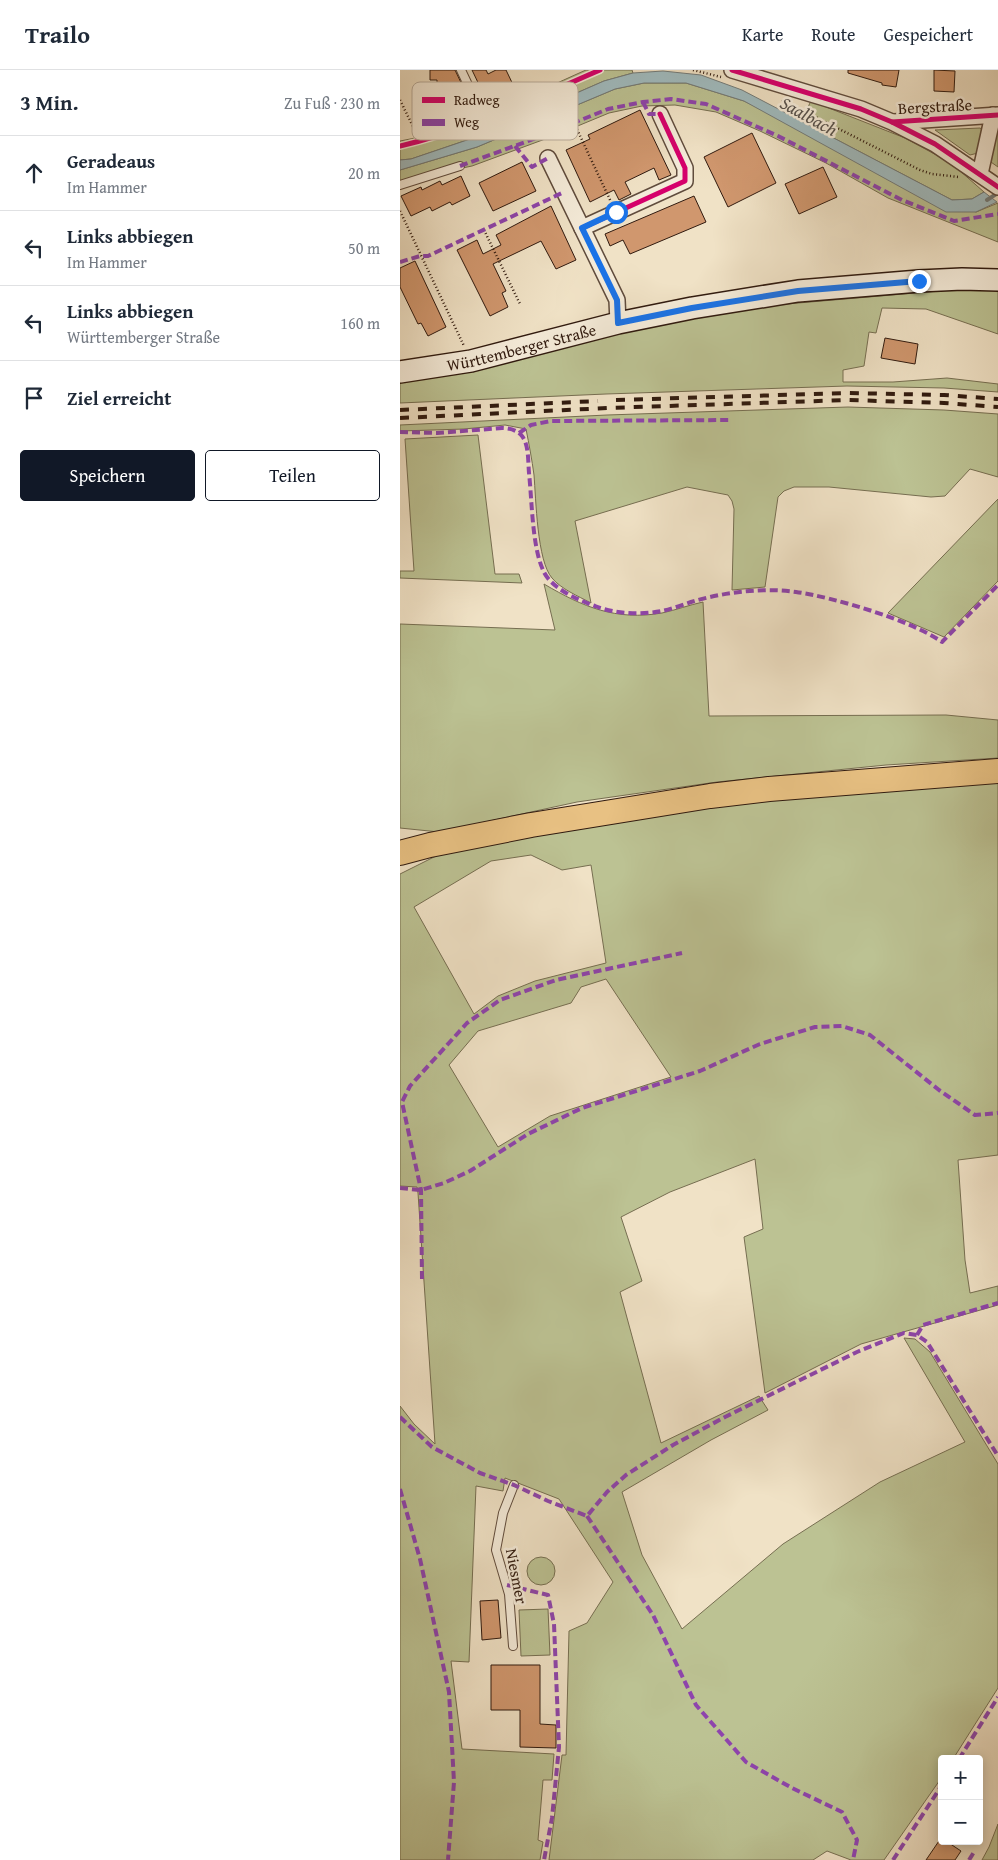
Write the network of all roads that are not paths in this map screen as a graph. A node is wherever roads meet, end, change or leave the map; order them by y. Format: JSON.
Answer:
{"nodes":[{"id":1,"x":461,"y":70,"type":"edge"},
{"id":2,"x":729,"y":74,"type":"edge"},
{"id":3,"x":467,"y":82,"type":"edge"},
{"id":4,"x":660,"y":114,"type":"dead end"},
{"id":5,"x":996,"y":115,"type":"edge"},
{"id":6,"x":892,"y":122,"type":"junction"},
{"id":7,"x":548,"y":158,"type":"dead end"},
{"id":8,"x":460,"y":166,"type":"dead end"},
{"id":9,"x":990,"y":181,"type":"edge"},
{"id":10,"x":400,"y":185,"type":"edge"},
{"id":11,"x":582,"y":228,"type":"junction"},
{"id":12,"x":998,"y":280,"type":"edge"},
{"id":13,"x":618,"y":323,"type":"junction"},
{"id":14,"x":400,"y":372,"type":"edge"},
{"id":15,"x":998,"y":771,"type":"edge"},
{"id":16,"x":400,"y":853,"type":"edge"},
{"id":17,"x":514,"y":1485,"type":"dead end"},
{"id":18,"x":513,"y":1646,"type":"dead end"}],
"edges":[{"from":1,"to":3,"type":"lane"},
{"from":2,"to":6,"type":"street","name":"Bergstraße"},
{"from":4,"to":11,"type":"street"},
{"from":5,"to":6,"type":"street","name":"Bergstraße"},
{"from":5,"to":9,"type":"street"},
{"from":6,"to":9,"type":"street"},
{"from":7,"to":11,"type":"street"},
{"from":8,"to":10,"type":"lane"},
{"from":11,"to":13,"type":"street"},
{"from":12,"to":13,"type":"main road","name":"Württemberger Straße"},
{"from":13,"to":14,"type":"main road","name":"Württemberger Straße"},
{"from":15,"to":16,"type":"main road"},
{"from":17,"to":18,"type":"lane","name":"Niesmer"}]}
